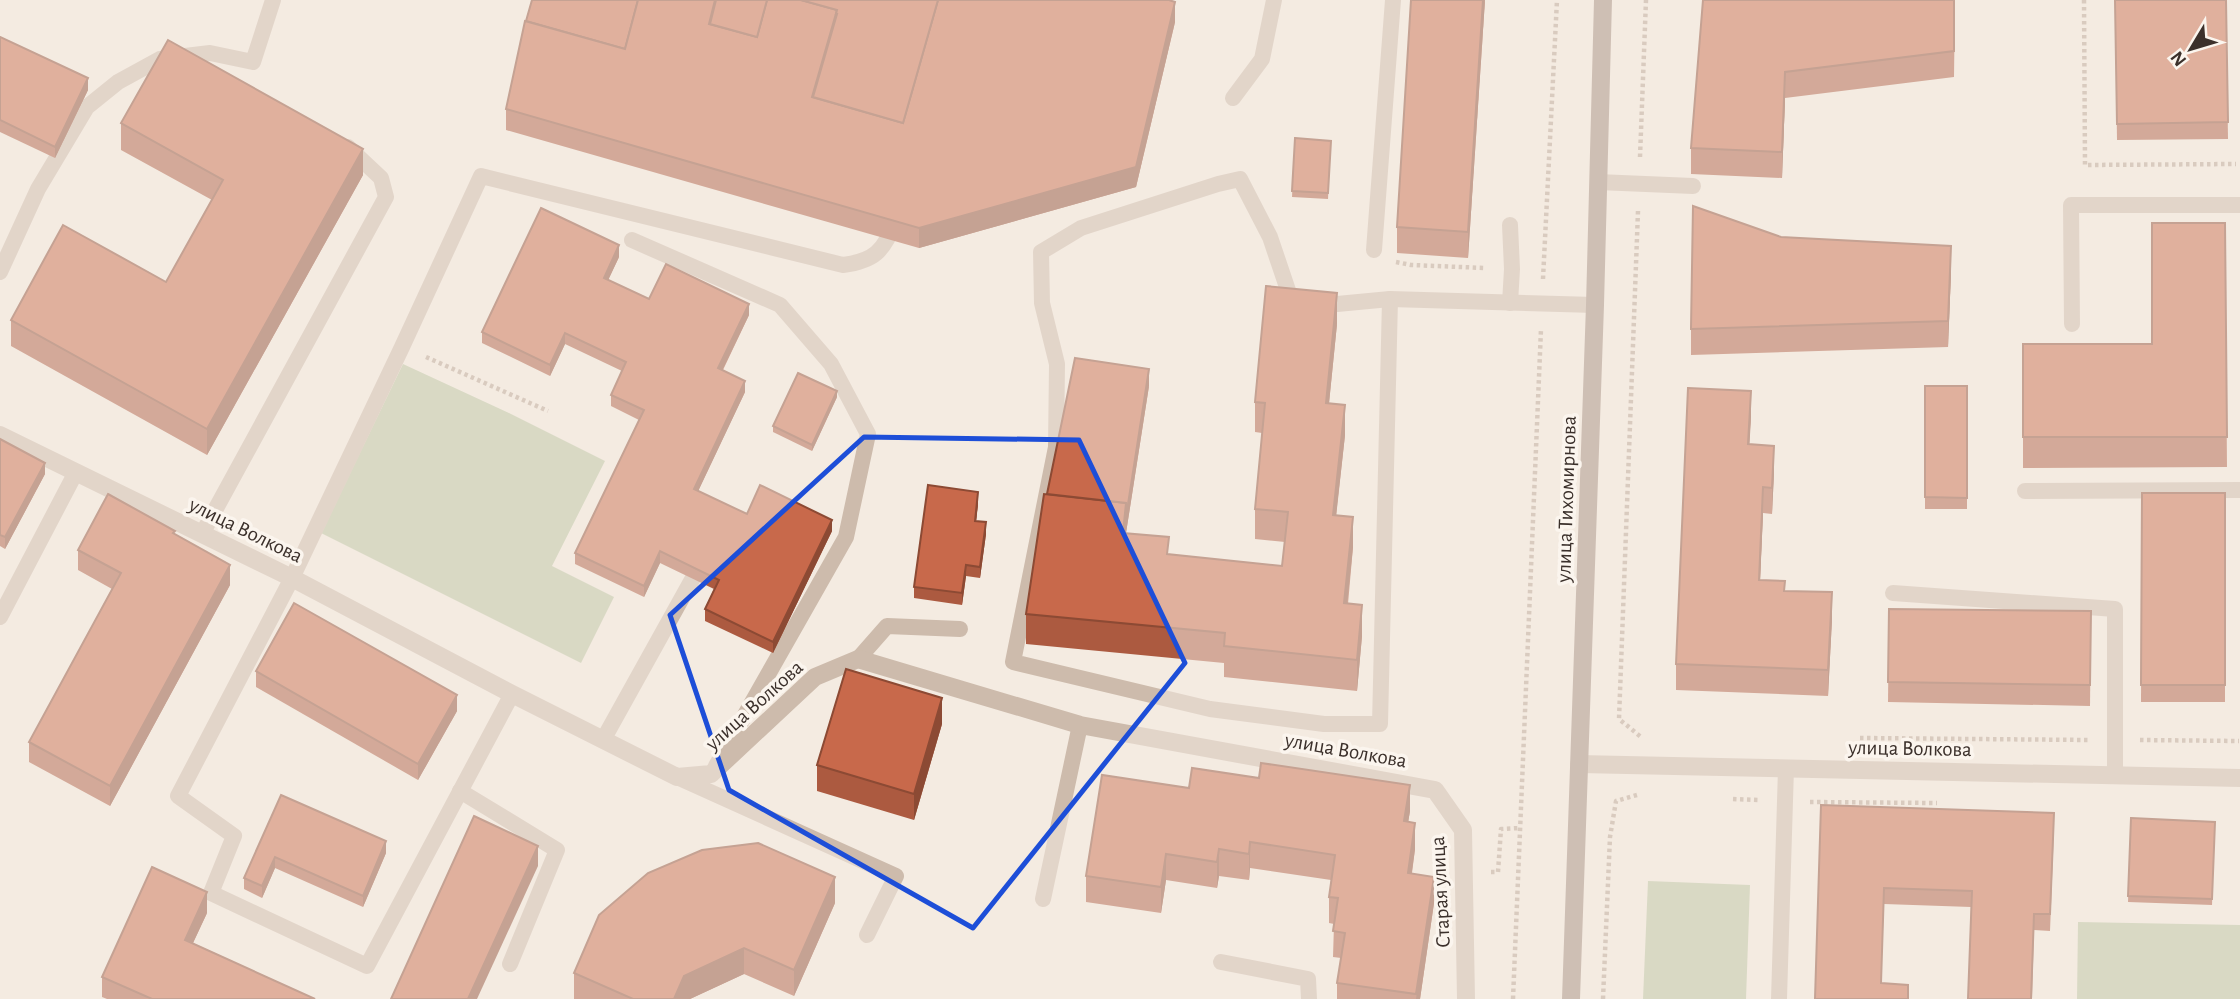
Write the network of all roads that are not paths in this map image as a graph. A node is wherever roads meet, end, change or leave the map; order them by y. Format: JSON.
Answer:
{"nodes":[{"id":1,"x":272,"y":0,"type":"edge"},
{"id":2,"x":1274,"y":0,"type":"edge"},
{"id":3,"x":1393,"y":0,"type":"edge"},
{"id":4,"x":1603,"y":0,"type":"edge"},
{"id":5,"x":1233,"y":98,"type":"dead end"},
{"id":6,"x":348,"y":147,"type":"edge"},
{"id":7,"x":1598,"y":182,"type":"junction"},
{"id":8,"x":1693,"y":187,"type":"edge"},
{"id":9,"x":903,"y":202,"type":"edge"},
{"id":10,"x":2240,"y":205,"type":"edge"},
{"id":11,"x":1510,"y":225,"type":"dead end"},
{"id":12,"x":632,"y":240,"type":"dead end"},
{"id":13,"x":1374,"y":250,"type":"road end"},
{"id":14,"x":0,"y":272,"type":"edge"},
{"id":15,"x":1390,"y":299,"type":"junction"},
{"id":16,"x":1510,"y":303,"type":"junction"},
{"id":17,"x":1595,"y":306,"type":"junction"},
{"id":18,"x":1294,"y":307,"type":"junction"},
{"id":19,"x":1272,"y":310,"type":"edge"},
{"id":20,"x":2072,"y":324,"type":"dead end"},
{"id":21,"x":0,"y":435,"type":"edge"},
{"id":22,"x":76,"y":472,"type":"junction"},
{"id":23,"x":2025,"y":491,"type":"dead end"},
{"id":24,"x":2240,"y":491,"type":"edge"},
{"id":25,"x":202,"y":534,"type":"junction"},
{"id":26,"x":292,"y":578,"type":"junction"},
{"id":27,"x":693,"y":578,"type":"edge"},
{"id":28,"x":1893,"y":593,"type":"dead end"},
{"id":29,"x":0,"y":617,"type":"edge"},
{"id":30,"x":960,"y":629,"type":"dead end"},
{"id":31,"x":858,"y":659,"type":"junction"},
{"id":32,"x":512,"y":694,"type":"junction"},
{"id":33,"x":1080,"y":725,"type":"junction"},
{"id":34,"x":603,"y":740,"type":"junction"},
{"id":35,"x":1579,"y":764,"type":"junction"},
{"id":36,"x":1786,"y":768,"type":"junction"},
{"id":37,"x":711,"y":774,"type":"junction"},
{"id":38,"x":2115,"y":776,"type":"junction"},
{"id":39,"x":677,"y":777,"type":"junction"},
{"id":40,"x":2240,"y":778,"type":"edge"},
{"id":41,"x":1435,"y":790,"type":"joint"},
{"id":42,"x":460,"y":791,"type":"junction"},
{"id":43,"x":1043,"y":899,"type":"dead end"},
{"id":44,"x":867,"y":935,"type":"dead end"},
{"id":45,"x":1222,"y":961,"type":"dead end"},
{"id":46,"x":510,"y":964,"type":"dead end"},
{"id":47,"x":1309,"y":999,"type":"edge"},
{"id":48,"x":1466,"y":999,"type":"edge"},
{"id":49,"x":1571,"y":999,"type":"edge"},
{"id":50,"x":1779,"y":999,"type":"edge"}],
"edges":[{"from":1,"to":14,"type":"lane"},
{"from":2,"to":5,"type":"lane"},
{"from":3,"to":13,"type":"lane"},
{"from":4,"to":7,"type":"main road","name":"улица Тихомирнова"},
{"from":6,"to":25,"type":"lane"},
{"from":7,"to":8,"type":"lane"},
{"from":7,"to":17,"type":"main road","name":"улица Тихомирнова"},
{"from":9,"to":26,"type":"lane"},
{"from":10,"to":20,"type":"lane"},
{"from":11,"to":16,"type":"lane"},
{"from":12,"to":37,"type":"lane"},
{"from":15,"to":16,"type":"lane"},
{"from":15,"to":18,"type":"lane"},
{"from":15,"to":18,"type":"lane"},
{"from":16,"to":17,"type":"lane"},
{"from":17,"to":35,"type":"main road","name":"улица Тихомирнова"},
{"from":18,"to":19,"type":"lane"},
{"from":21,"to":22,"type":"street","name":"улица Волкова"},
{"from":22,"to":25,"type":"street","name":"улица Волкова"},
{"from":22,"to":29,"type":"lane"},
{"from":23,"to":24,"type":"lane"},
{"from":25,"to":26,"type":"street","name":"улица Волкова"},
{"from":26,"to":32,"type":"street","name":"улица Волкова"},
{"from":26,"to":42,"type":"lane"},
{"from":27,"to":34,"type":"lane"},
{"from":28,"to":38,"type":"lane"},
{"from":30,"to":31,"type":"lane"},
{"from":31,"to":33,"type":"street","name":"улица Волкова"},
{"from":31,"to":37,"type":"street","name":"улица Волкова"},
{"from":32,"to":34,"type":"street","name":"улица Волкова"},
{"from":32,"to":42,"type":"lane"},
{"from":33,"to":41,"type":"street","name":"улица Волкова"},
{"from":33,"to":43,"type":"lane"},
{"from":34,"to":39,"type":"street","name":"улица Волкова"},
{"from":35,"to":36,"type":"street","name":"улица Волкова"},
{"from":35,"to":49,"type":"main road","name":"улица Тихомирнова"},
{"from":36,"to":38,"type":"street","name":"улица Волкова"},
{"from":36,"to":50,"type":"lane"},
{"from":37,"to":39,"type":"street","name":"улица Волкова"},
{"from":38,"to":40,"type":"street","name":"улица Волкова"},
{"from":39,"to":44,"type":"lane"},
{"from":41,"to":48,"type":"street","name":"Старая улица"},
{"from":42,"to":46,"type":"lane"},
{"from":45,"to":47,"type":"lane"}]}
